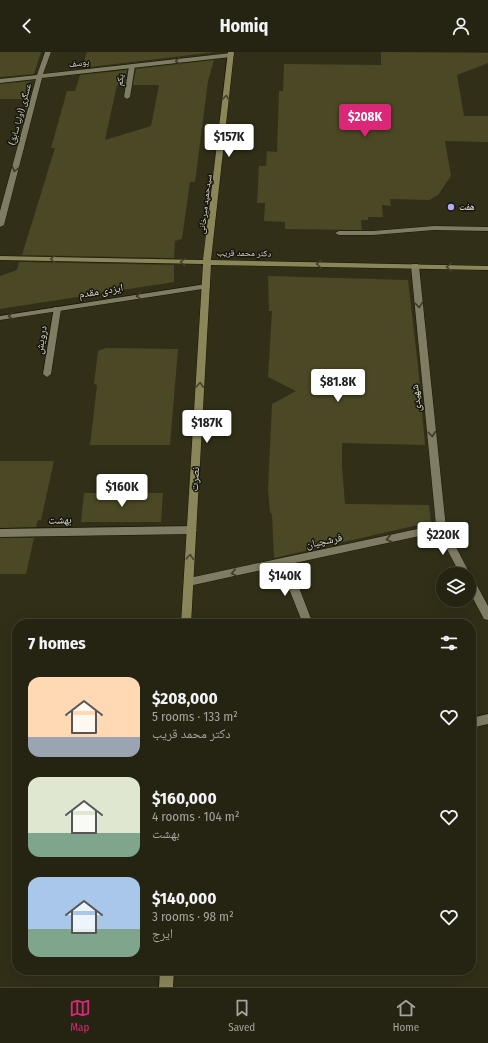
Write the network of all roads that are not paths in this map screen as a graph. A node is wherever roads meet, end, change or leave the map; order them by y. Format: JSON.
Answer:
{"nodes":[{"id":1,"x":48,"y":52,"type":"edge"},
{"id":2,"x":231,"y":53,"type":"edge"},
{"id":3,"x":132,"y":66,"type":"junction"},
{"id":4,"x":39,"y":77,"type":"junction"},
{"id":5,"x":0,"y":81,"type":"edge"},
{"id":6,"x":127,"y":97,"type":"dead end"},
{"id":7,"x":0,"y":225,"type":"edge"},
{"id":8,"x":488,"y":229,"type":"edge"},
{"id":9,"x":339,"y":233,"type":"dead end"},
{"id":10,"x":0,"y":258,"type":"edge"},
{"id":11,"x":207,"y":262,"type":"junction"},
{"id":12,"x":415,"y":266,"type":"junction"},
{"id":13,"x":488,"y":268,"type":"edge"},
{"id":14,"x":206,"y":286,"type":"junction"},
{"id":15,"x":57,"y":309,"type":"junction"},
{"id":16,"x":0,"y":318,"type":"edge"},
{"id":17,"x":46,"y":374,"type":"dead end"},
{"id":18,"x":441,"y":528,"type":"junction"},
{"id":19,"x":192,"y":530,"type":"junction"},
{"id":20,"x":0,"y":533,"type":"edge"},
{"id":21,"x":284,"y":562,"type":"junction"},
{"id":22,"x":461,"y":567,"type":"edge"},
{"id":23,"x":189,"y":582,"type":"junction"},
{"id":24,"x":476,"y":594,"type":"edge"},
{"id":25,"x":488,"y":616,"type":"edge"},
{"id":26,"x":186,"y":619,"type":"edge"},
{"id":27,"x":306,"y":619,"type":"edge"},
{"id":28,"x":487,"y":722,"type":"edge"},
{"id":29,"x":476,"y":723,"type":"edge"},
{"id":30,"x":167,"y":975,"type":"edge"},
{"id":31,"x":166,"y":987,"type":"edge"}],
"edges":[{"from":1,"to":4,"type":"street","name":"عسگری (اولیا سابق)"},
{"from":2,"to":3,"type":"street","name":"یوسف","one_way":true},
{"from":11,"to":2,"type":"main road","name":"سیدحمید میرخانی","one_way":true},
{"from":3,"to":4,"type":"street","name":"یوسف"},
{"from":3,"to":6,"type":"street","name":"یکم"},
{"from":4,"to":5,"type":"street","name":"یوسف"},
{"from":4,"to":7,"type":"street","name":"عسگری (اولیا سابق)","one_way":true},
{"from":8,"to":9,"type":"street"},
{"from":11,"to":10,"type":"main road","name":"دکتر محمد قریب","one_way":true},
{"from":12,"to":11,"type":"main road","name":"دکتر محمد قریب","one_way":true},
{"from":11,"to":14,"type":"main road","name":"نصرت"},
{"from":13,"to":12,"type":"main road","name":"دکتر محمد قریب","one_way":true},
{"from":12,"to":18,"type":"street","name":"شهیدی","one_way":true},
{"from":14,"to":15,"type":"street","name":"ایزدی مقدم","one_way":true},
{"from":19,"to":14,"type":"main road","name":"نصرت","one_way":true},
{"from":15,"to":16,"type":"street","name":"ایزدی مقدم","one_way":true},
{"from":15,"to":17,"type":"street","name":"درویش"},
{"from":18,"to":21,"type":"street","name":"فرشچیان","one_way":true},
{"from":18,"to":22,"type":"street"},
{"from":19,"to":20,"type":"street","name":"بهشت"},
{"from":23,"to":19,"type":"main road","name":"نصرت","one_way":true},
{"from":21,"to":23,"type":"street","name":"فرشچیان","one_way":true},
{"from":21,"to":27,"type":"street"},
{"from":23,"to":26,"type":"main road","name":"نصرت"},
{"from":24,"to":25,"type":"street"},
{"from":28,"to":29,"type":"street"},
{"from":30,"to":31,"type":"main road"}]}
